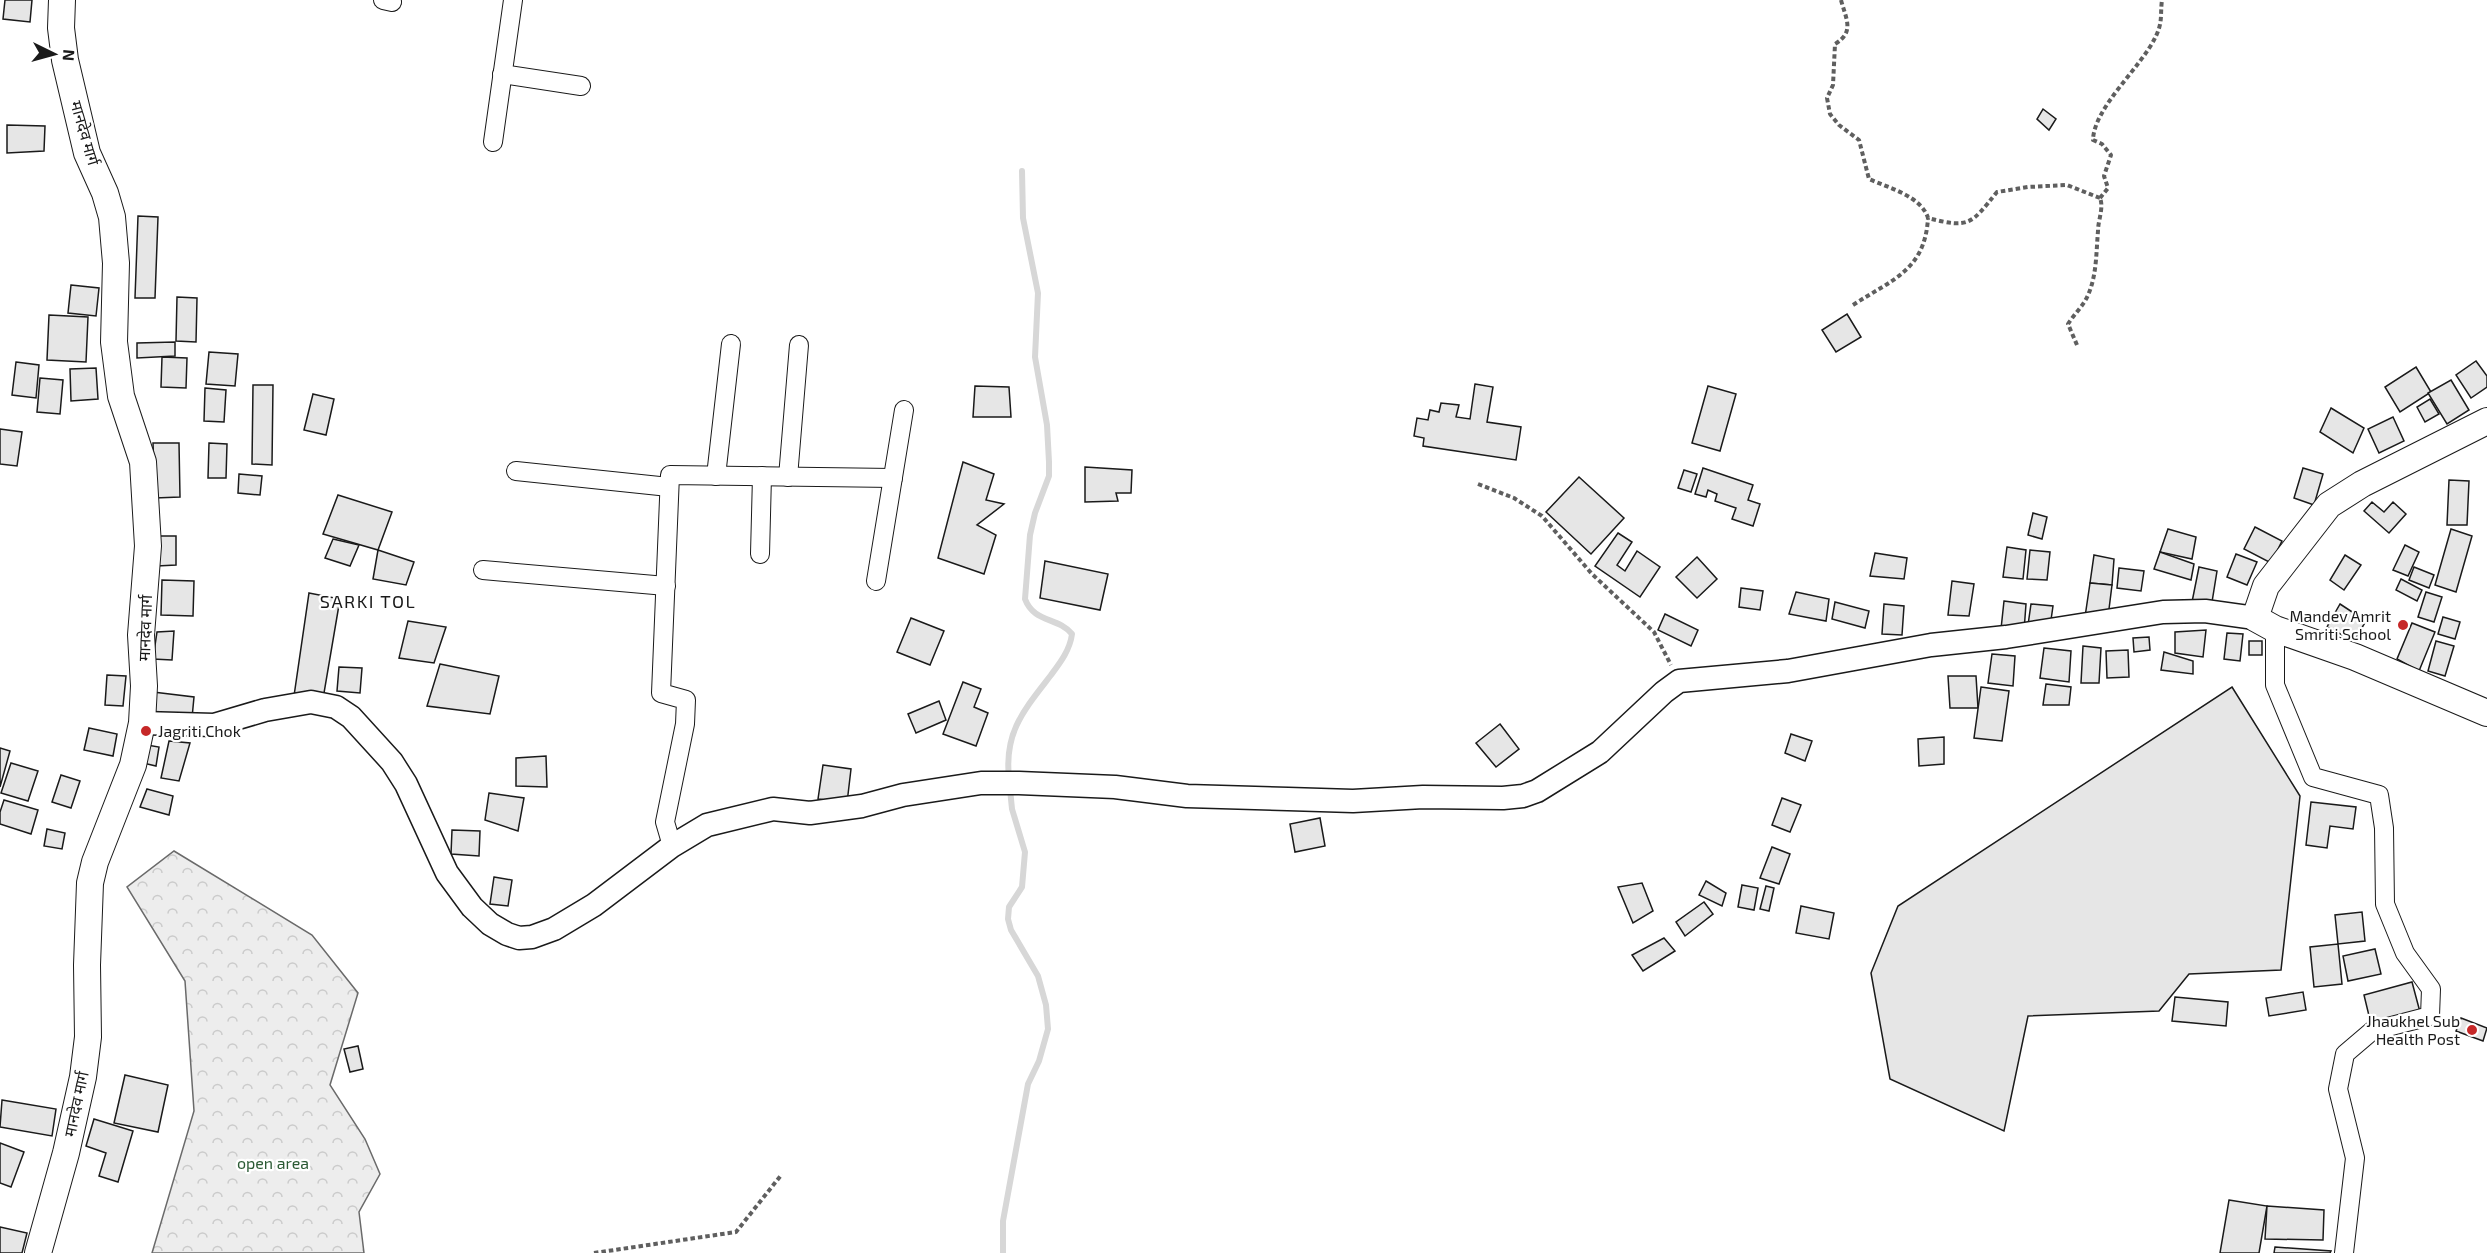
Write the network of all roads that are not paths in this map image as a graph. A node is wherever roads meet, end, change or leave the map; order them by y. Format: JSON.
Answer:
{"nodes":[{"id":1,"x":62,"y":0,"type":"edge"},
{"id":2,"x":513,"y":0,"type":"edge"},
{"id":3,"x":502,"y":74,"type":"junction"},
{"id":4,"x":581,"y":86,"type":"dead end"},
{"id":5,"x":493,"y":142,"type":"dead end"},
{"id":6,"x":731,"y":344,"type":"dead end"},
{"id":7,"x":800,"y":345,"type":"dead end"},
{"id":8,"x":904,"y":410,"type":"dead end"},
{"id":9,"x":2487,"y":421,"type":"edge"},
{"id":10,"x":516,"y":471,"type":"dead end"},
{"id":11,"x":716,"y":476,"type":"junction"},
{"id":12,"x":762,"y":476,"type":"junction"},
{"id":13,"x":788,"y":477,"type":"junction"},
{"id":14,"x":893,"y":478,"type":"junction"},
{"id":15,"x":669,"y":487,"type":"junction"},
{"id":16,"x":760,"y":554,"type":"dead end"},
{"id":17,"x":483,"y":570,"type":"dead end"},
{"id":18,"x":876,"y":581,"type":"dead end"},
{"id":19,"x":666,"y":586,"type":"junction"},
{"id":20,"x":2265,"y":624,"type":"junction"},
{"id":21,"x":2487,"y":713,"type":"edge"},
{"id":22,"x":142,"y":723,"type":"junction"},
{"id":23,"x":672,"y":846,"type":"junction"},
{"id":24,"x":38,"y":1253,"type":"edge"},
{"id":25,"x":2344,"y":1253,"type":"edge"}],
"edges":[{"from":1,"to":22,"type":"main road","name":"मानदेव मार्ग"},
{"from":2,"to":3,"type":"street"},
{"from":3,"to":4,"type":"street"},
{"from":3,"to":5,"type":"street"},
{"from":6,"to":11,"type":"street"},
{"from":7,"to":13,"type":"street"},
{"from":8,"to":14,"type":"street"},
{"from":9,"to":20,"type":"main road"},
{"from":10,"to":15,"type":"street"},
{"from":11,"to":12,"type":"street"},
{"from":11,"to":15,"type":"street"},
{"from":12,"to":13,"type":"street"},
{"from":12,"to":16,"type":"street"},
{"from":13,"to":14,"type":"street"},
{"from":14,"to":18,"type":"street"},
{"from":15,"to":19,"type":"street"},
{"from":17,"to":19,"type":"street"},
{"from":19,"to":23,"type":"street"},
{"from":20,"to":21,"type":"main road"},
{"from":20,"to":23,"type":"street"},
{"from":20,"to":25,"type":"street"},
{"from":22,"to":23,"type":"street"},
{"from":22,"to":24,"type":"main road","name":"मानदेव मार्ग"}]}
